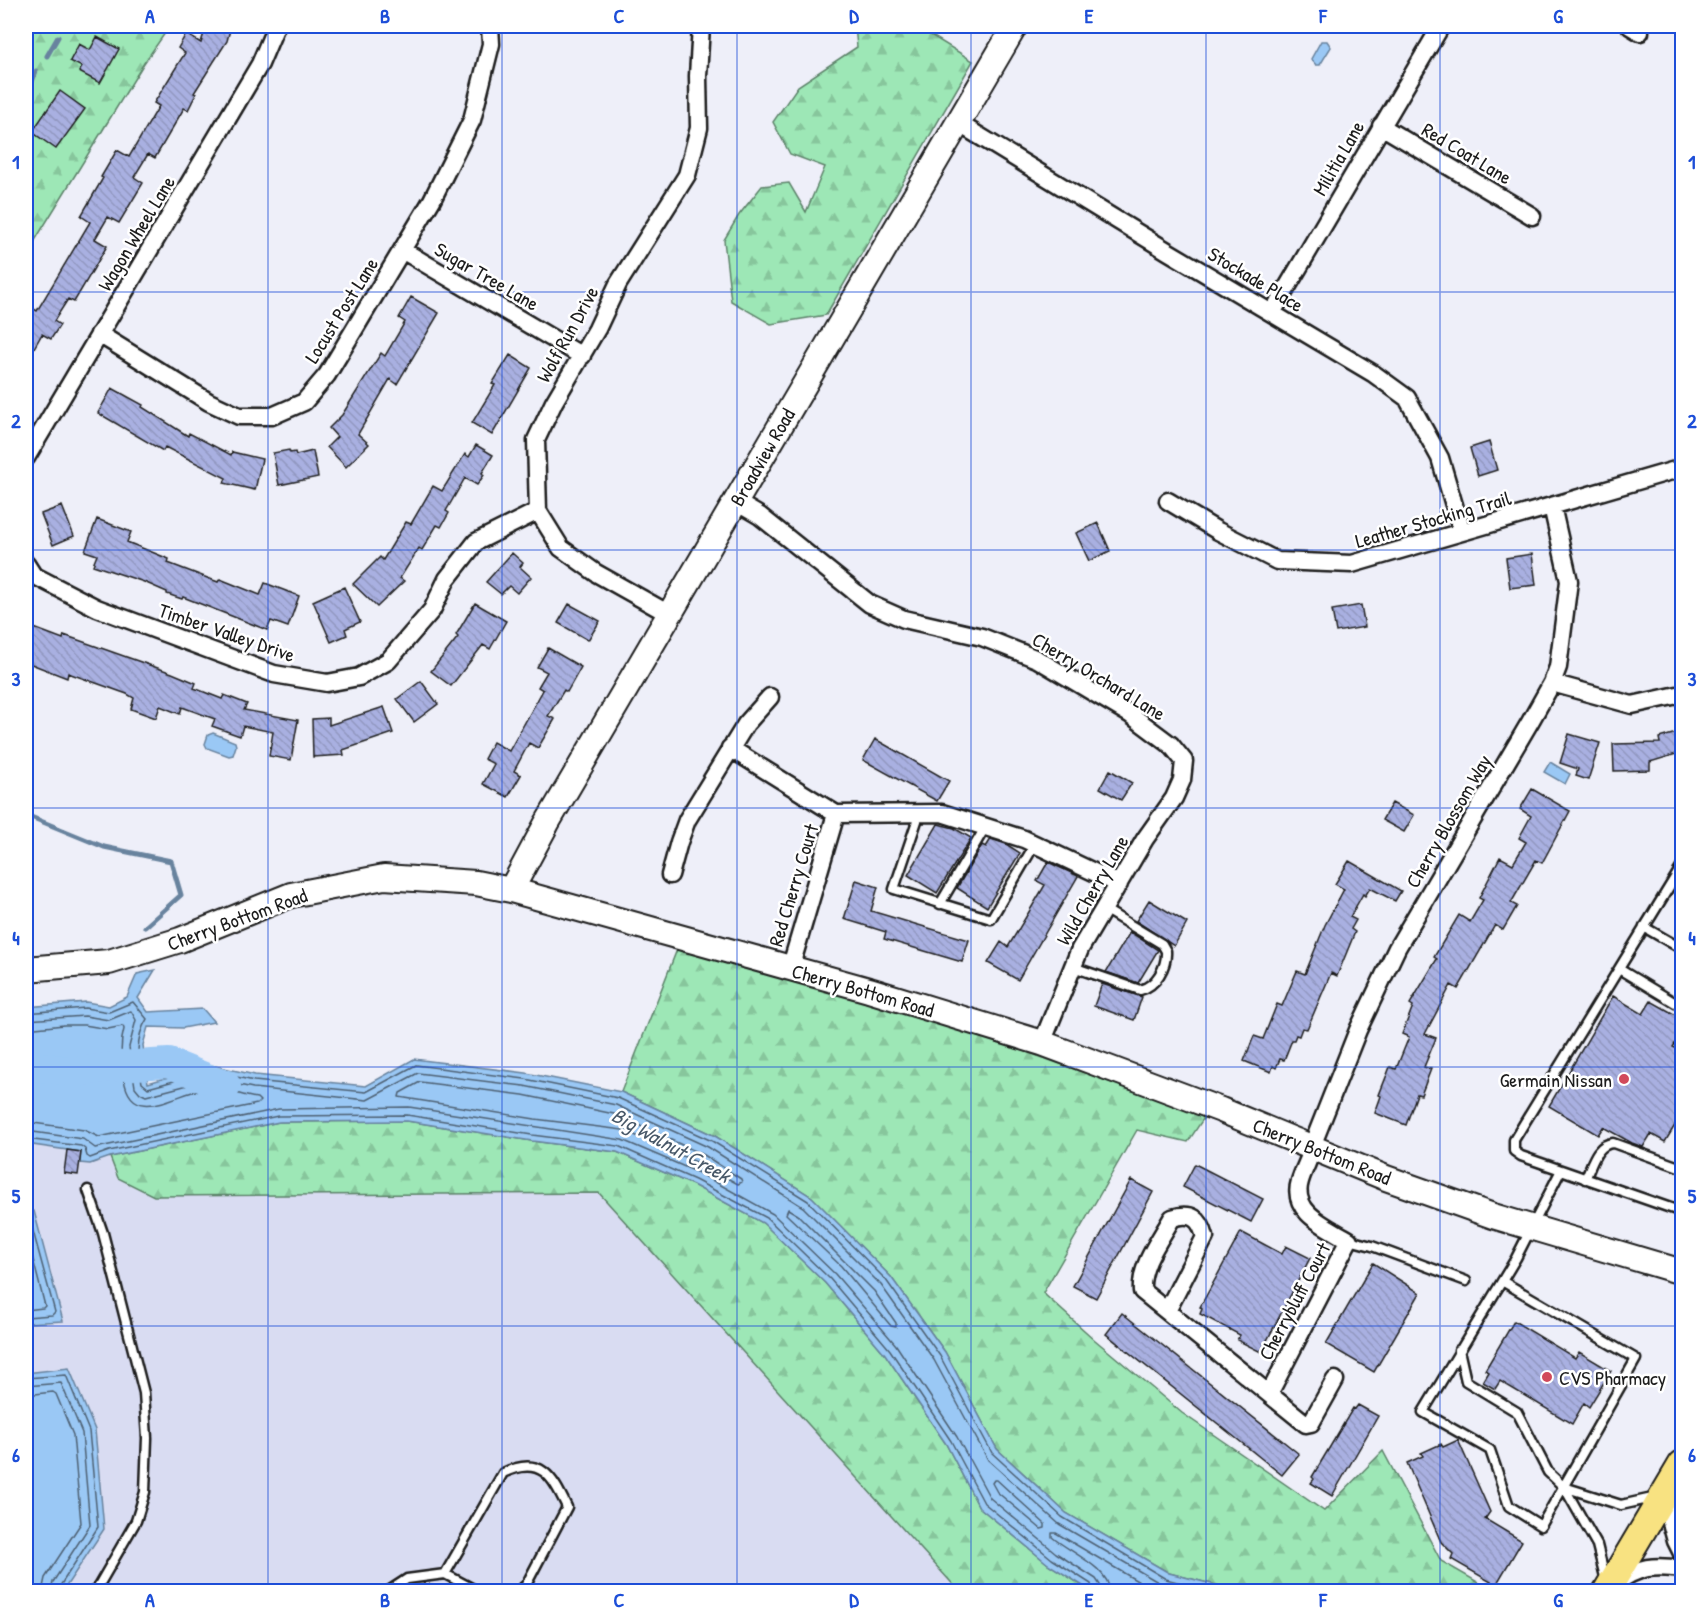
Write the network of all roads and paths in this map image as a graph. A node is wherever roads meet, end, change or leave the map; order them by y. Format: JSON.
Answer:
{"nodes":[{"id":1,"x":276,"y":26,"type":"edge"},
{"id":2,"x":490,"y":26,"type":"edge"},
{"id":3,"x":701,"y":26,"type":"edge"},
{"id":4,"x":1015,"y":26,"type":"edge"},
{"id":5,"x":1441,"y":26,"type":"edge"},
{"id":6,"x":958,"y":123,"type":"junction"},
{"id":7,"x":1381,"y":126,"type":"junction"},
{"id":8,"x":1532,"y":216,"type":"dead end"},
{"id":9,"x":402,"y":250,"type":"junction"},
{"id":10,"x":1272,"y":313,"type":"junction"},
{"id":11,"x":99,"y":334,"type":"junction"},
{"id":12,"x":582,"y":356,"type":"junction"},
{"id":13,"x":26,"y":458,"type":"edge"},
{"id":14,"x":1683,"y":468,"type":"edge"},
{"id":15,"x":1168,"y":501,"type":"dead end"},
{"id":16,"x":736,"y":502,"type":"junction"},
{"id":17,"x":1552,"y":506,"type":"junction"},
{"id":18,"x":538,"y":511,"type":"junction"},
{"id":19,"x":1461,"y":532,"type":"junction"},
{"id":20,"x":26,"y":564,"type":"edge"},
{"id":21,"x":669,"y":614,"type":"junction"},
{"id":22,"x":1552,"y":683,"type":"junction"},
{"id":23,"x":1683,"y":694,"type":"edge"},
{"id":24,"x":770,"y":697,"type":"dead end"},
{"id":25,"x":730,"y":748,"type":"junction"},
{"id":26,"x":1184,"y":761,"type":"joint"},
{"id":27,"x":837,"y":813,"type":"junction"},
{"id":28,"x":919,"y":815,"type":"junction"},
{"id":29,"x":986,"y":826,"type":"junction"},
{"id":30,"x":1035,"y":844,"type":"junction"},
{"id":31,"x":1683,"y":866,"type":"edge"},
{"id":32,"x":670,"y":875,"type":"dead end"},
{"id":33,"x":1119,"y":884,"type":"junction"},
{"id":34,"x":511,"y":890,"type":"junction"},
{"id":35,"x":940,"y":904,"type":"junction"},
{"id":36,"x":1104,"y":909,"type":"junction"},
{"id":37,"x":1644,"y":927,"type":"junction"},
{"id":38,"x":1683,"y":950,"type":"edge"},
{"id":39,"x":1073,"y":967,"type":"junction"},
{"id":40,"x":26,"y":969,"type":"edge"},
{"id":41,"x":790,"y":969,"type":"junction"},
{"id":42,"x":1619,"y":969,"type":"junction"},
{"id":43,"x":1683,"y":1007,"type":"edge"},
{"id":44,"x":1041,"y":1043,"type":"junction"},
{"id":45,"x":1313,"y":1147,"type":"junction"},
{"id":46,"x":1683,"y":1168,"type":"edge"},
{"id":47,"x":1561,"y":1170,"type":"junction"},
{"id":48,"x":1586,"y":1179,"type":"junction"},
{"id":49,"x":88,"y":1190,"type":"dead end"},
{"id":50,"x":1683,"y":1212,"type":"edge"},
{"id":51,"x":1533,"y":1228,"type":"junction"},
{"id":52,"x":1350,"y":1240,"type":"junction"},
{"id":53,"x":1683,"y":1272,"type":"edge"},
{"id":54,"x":1466,"y":1281,"type":"dead end"},
{"id":55,"x":1502,"y":1281,"type":"junction"},
{"id":56,"x":1167,"y":1311,"type":"junction"},
{"id":57,"x":1459,"y":1350,"type":"junction"},
{"id":58,"x":1335,"y":1380,"type":"dead end"},
{"id":59,"x":1269,"y":1394,"type":"junction"},
{"id":60,"x":1683,"y":1464,"type":"edge"},
{"id":61,"x":1564,"y":1487,"type":"junction"},
{"id":62,"x":1664,"y":1496,"type":"junction"},
{"id":63,"x":1683,"y":1553,"type":"edge"},
{"id":64,"x":1683,"y":1569,"type":"edge"},
{"id":65,"x":446,"y":1574,"type":"junction"},
{"id":66,"x":1607,"y":1590,"type":"edge"},
{"id":67,"x":94,"y":1592,"type":"edge"},
{"id":68,"x":387,"y":1592,"type":"edge"},
{"id":69,"x":479,"y":1592,"type":"edge"},
{"id":70,"x":518,"y":1592,"type":"edge"}],
"edges":[{"from":1,"to":11,"type":"street","name":"Wagon Wheel Lane"},
{"from":2,"to":9,"type":"street","name":"Locust Post Lane"},
{"from":3,"to":12,"type":"street","name":"Wolf Run Drive"},
{"from":4,"to":6,"type":"main road","name":"Broadview Road"},
{"from":5,"to":7,"type":"street","name":"Militia Lane"},
{"from":6,"to":10,"type":"street","name":"Stockade Place"},
{"from":6,"to":16,"type":"main road","name":"Broadview Road"},
{"from":7,"to":8,"type":"street","name":"Red Coat Lane"},
{"from":7,"to":10,"type":"street","name":"Militia Lane"},
{"from":9,"to":11,"type":"street","name":"Locust Post Lane"},
{"from":9,"to":12,"type":"street","name":"Sugar Tree Lane"},
{"from":10,"to":19,"type":"street","name":"Stockade Place"},
{"from":11,"to":13,"type":"street","name":"Wagon Wheel Lane"},
{"from":12,"to":18,"type":"street","name":"Wolf Run Drive"},
{"from":14,"to":17,"type":"street","name":"Leather Stocking Trail"},
{"from":15,"to":19,"type":"street","name":"Leather Stocking Trail"},
{"from":16,"to":21,"type":"main road","name":"Broadview Road"},
{"from":16,"to":26,"type":"street","name":"Cherry Orchard Lane"},
{"from":17,"to":19,"type":"street","name":"Leather Stocking Trail"},
{"from":17,"to":22,"type":"street","name":"Cherry Blossom Way"},
{"from":18,"to":20,"type":"street","name":"Timber Valley Drive"},
{"from":18,"to":21,"type":"street"},
{"from":21,"to":34,"type":"main road","name":"Broadview Road"},
{"from":22,"to":23,"type":"street"},
{"from":22,"to":45,"type":"street","name":"Cherry Blossom Way"},
{"from":24,"to":25,"type":"street"},
{"from":25,"to":27,"type":"street","name":"Red Cherry Court"},
{"from":25,"to":32,"type":"street"},
{"from":26,"to":33,"type":"street","name":"Wild Cherry Lane"},
{"from":27,"to":28,"type":"street","name":"Red Cherry Court"},
{"from":27,"to":41,"type":"street","name":"Red Cherry Court"},
{"from":28,"to":29,"type":"street","name":"Red Cherry Court"},
{"from":28,"to":35,"type":"lane"},
{"from":29,"to":30,"type":"street","name":"Red Cherry Court"},
{"from":29,"to":35,"type":"lane"},
{"from":30,"to":33,"type":"street","name":"Red Cherry Court"},
{"from":30,"to":35,"type":"lane"},
{"from":31,"to":37,"type":"lane"},
{"from":33,"to":36,"type":"street","name":"Wild Cherry Lane"},
{"from":34,"to":40,"type":"main road","name":"Cherry Bottom Road"},
{"from":34,"to":41,"type":"main road","name":"Cherry Bottom Road"},
{"from":36,"to":39,"type":"street","name":"Wild Cherry Lane"},
{"from":36,"to":39,"type":"lane"},
{"from":37,"to":38,"type":"lane"},
{"from":37,"to":42,"type":"lane"},
{"from":39,"to":44,"type":"street","name":"Wild Cherry Lane"},
{"from":41,"to":44,"type":"main road","name":"Cherry Bottom Road"},
{"from":42,"to":43,"type":"lane"},
{"from":42,"to":47,"type":"lane"},
{"from":44,"to":45,"type":"main road","name":"Cherry Bottom Road"},
{"from":45,"to":51,"type":"main road","name":"Cherry Bottom Road"},
{"from":45,"to":52,"type":"street","name":"Cherrybluff Court"},
{"from":46,"to":48,"type":"lane"},
{"from":47,"to":48,"type":"lane"},
{"from":47,"to":51,"type":"lane"},
{"from":48,"to":50,"type":"lane"},
{"from":49,"to":67,"type":"lane"},
{"from":51,"to":53,"type":"main road","name":"Cherry Bottom Road"},
{"from":51,"to":55,"type":"lane"},
{"from":52,"to":54,"type":"lane"},
{"from":52,"to":59,"type":"street","name":"Cherrybluff Court"},
{"from":55,"to":57,"type":"lane"},
{"from":55,"to":61,"type":"lane"},
{"from":56,"to":56,"type":"street","name":"Cherrybluff Court"},
{"from":56,"to":59,"type":"street","name":"Cherrybluff Court"},
{"from":57,"to":61,"type":"lane"},
{"from":57,"to":61,"type":"lane"},
{"from":58,"to":59,"type":"street","name":"Cherrybluff Court"},
{"from":60,"to":62,"type":"main road"},
{"from":61,"to":62,"type":"lane"},
{"from":61,"to":66,"type":"lane"},
{"from":62,"to":63,"type":"street"},
{"from":62,"to":66,"type":"main road"},
{"from":64,"to":66,"type":"street"},
{"from":65,"to":68,"type":"lane"},
{"from":65,"to":69,"type":"lane"},
{"from":65,"to":70,"type":"lane"}]}
